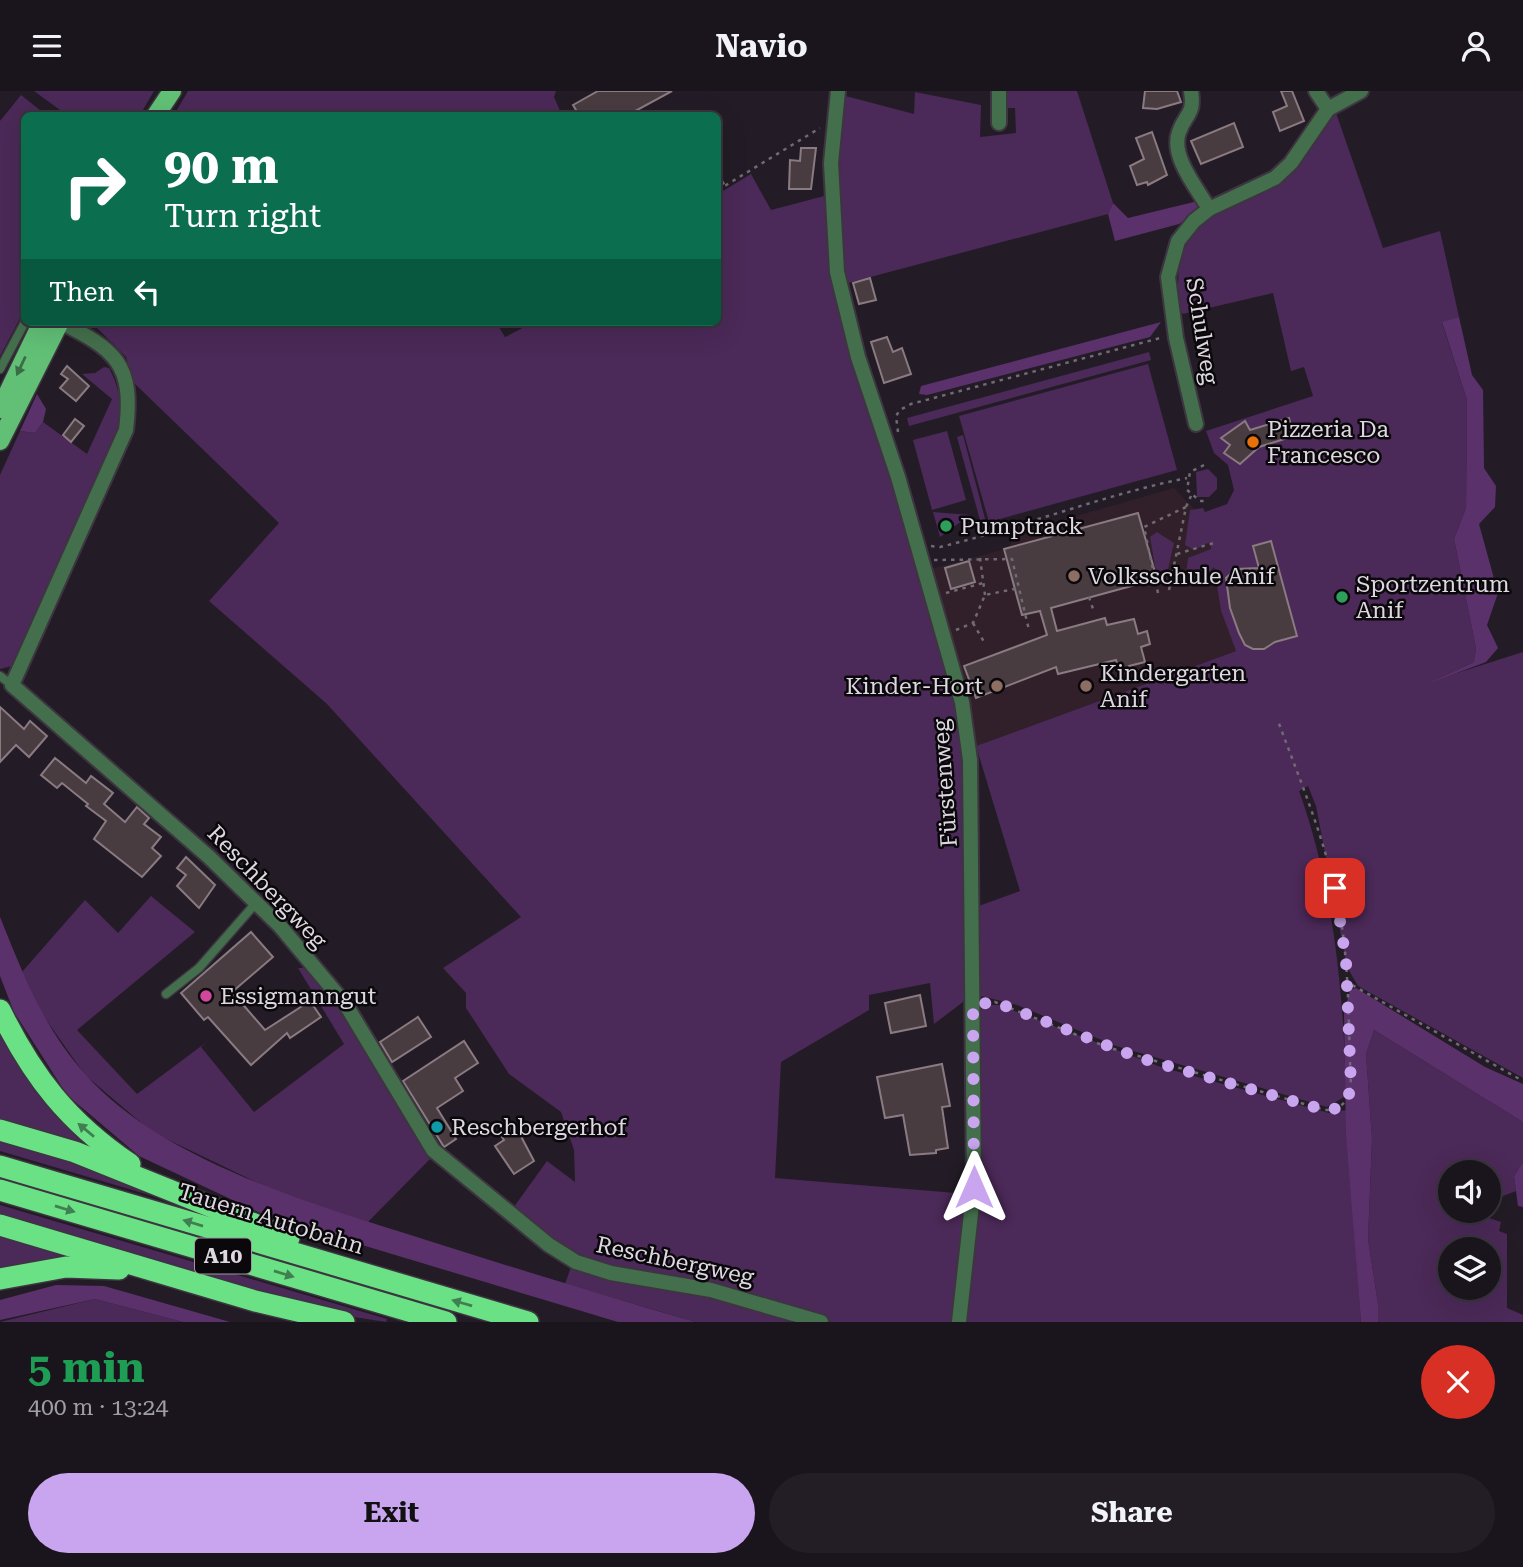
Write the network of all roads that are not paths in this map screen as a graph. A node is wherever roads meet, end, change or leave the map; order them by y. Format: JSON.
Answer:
{"nodes":[{"id":1,"x":172,"y":91,"type":"edge"},
{"id":2,"x":838,"y":91,"type":"edge"},
{"id":3,"x":999,"y":91,"type":"edge"},
{"id":4,"x":1191,"y":91,"type":"edge"},
{"id":5,"x":1316,"y":91,"type":"edge"},
{"id":6,"x":1361,"y":91,"type":"edge"},
{"id":7,"x":1328,"y":109,"type":"junction"},
{"id":8,"x":158,"y":112,"type":"edge"},
{"id":9,"x":999,"y":124,"type":"dead end"},
{"id":10,"x":1209,"y":209,"type":"junction"},
{"id":11,"x":23,"y":326,"type":"edge"},
{"id":12,"x":39,"y":326,"type":"edge"},
{"id":13,"x":58,"y":326,"type":"edge"},
{"id":14,"x":68,"y":326,"type":"edge"},
{"id":15,"x":0,"y":369,"type":"edge"},
{"id":16,"x":0,"y":409,"type":"edge"},
{"id":17,"x":1196,"y":424,"type":"dead end"},
{"id":18,"x":0,"y":441,"type":"edge"},
{"id":19,"x":6,"y":681,"type":"edge"},
{"id":20,"x":256,"y":903,"type":"junction"},
{"id":21,"x":166,"y":994,"type":"dead end"},
{"id":22,"x":0,"y":1010,"type":"edge"},
{"id":23,"x":0,"y":1131,"type":"edge"},
{"id":24,"x":0,"y":1166,"type":"edge"},
{"id":25,"x":161,"y":1184,"type":"junction"},
{"id":26,"x":0,"y":1190,"type":"edge"},
{"id":27,"x":0,"y":1225,"type":"edge"},
{"id":28,"x":329,"y":1263,"type":"junction"},
{"id":29,"x":150,"y":1269,"type":"junction"},
{"id":30,"x":0,"y":1279,"type":"edge"},
{"id":31,"x":344,"y":1322,"type":"edge"},
{"id":32,"x":446,"y":1322,"type":"edge"},
{"id":33,"x":528,"y":1322,"type":"edge"},
{"id":34,"x":821,"y":1322,"type":"edge"},
{"id":35,"x":959,"y":1322,"type":"edge"}],
"edges":[{"from":1,"to":8,"type":"main road"},
{"from":2,"to":35,"type":"street","name":"Fürstenweg"},
{"from":3,"to":9,"type":"street"},
{"from":4,"to":10,"type":"street"},
{"from":5,"to":7,"type":"street"},
{"from":6,"to":7,"type":"street","name":"Schulweg"},
{"from":7,"to":10,"type":"street","name":"Schulweg"},
{"from":10,"to":17,"type":"street","name":"Schulweg"},
{"from":11,"to":15,"type":"lane"},
{"from":12,"to":16,"type":"main road","one_way":true},
{"from":13,"to":18,"type":"main road"},
{"from":14,"to":19,"type":"street","name":"Reschbergweg"},
{"from":19,"to":20,"type":"street","name":"Reschbergweg"},
{"from":20,"to":21,"type":"lane"},
{"from":20,"to":34,"type":"street","name":"Reschbergweg"},
{"from":25,"to":22,"type":"highway","one_way":true},
{"from":23,"to":25,"type":"highway"},
{"from":28,"to":24,"type":"highway","name":"Tauern Autobahn","number":"A10","one_way":true},
{"from":25,"to":28,"type":"highway"},
{"from":26,"to":32,"type":"highway","number":"A10","one_way":true},
{"from":27,"to":29,"type":"highway"},
{"from":33,"to":28,"type":"highway","name":"Tauern Autobahn","number":"A10","one_way":true},
{"from":29,"to":30,"type":"highway"},
{"from":29,"to":31,"type":"highway"}]}
